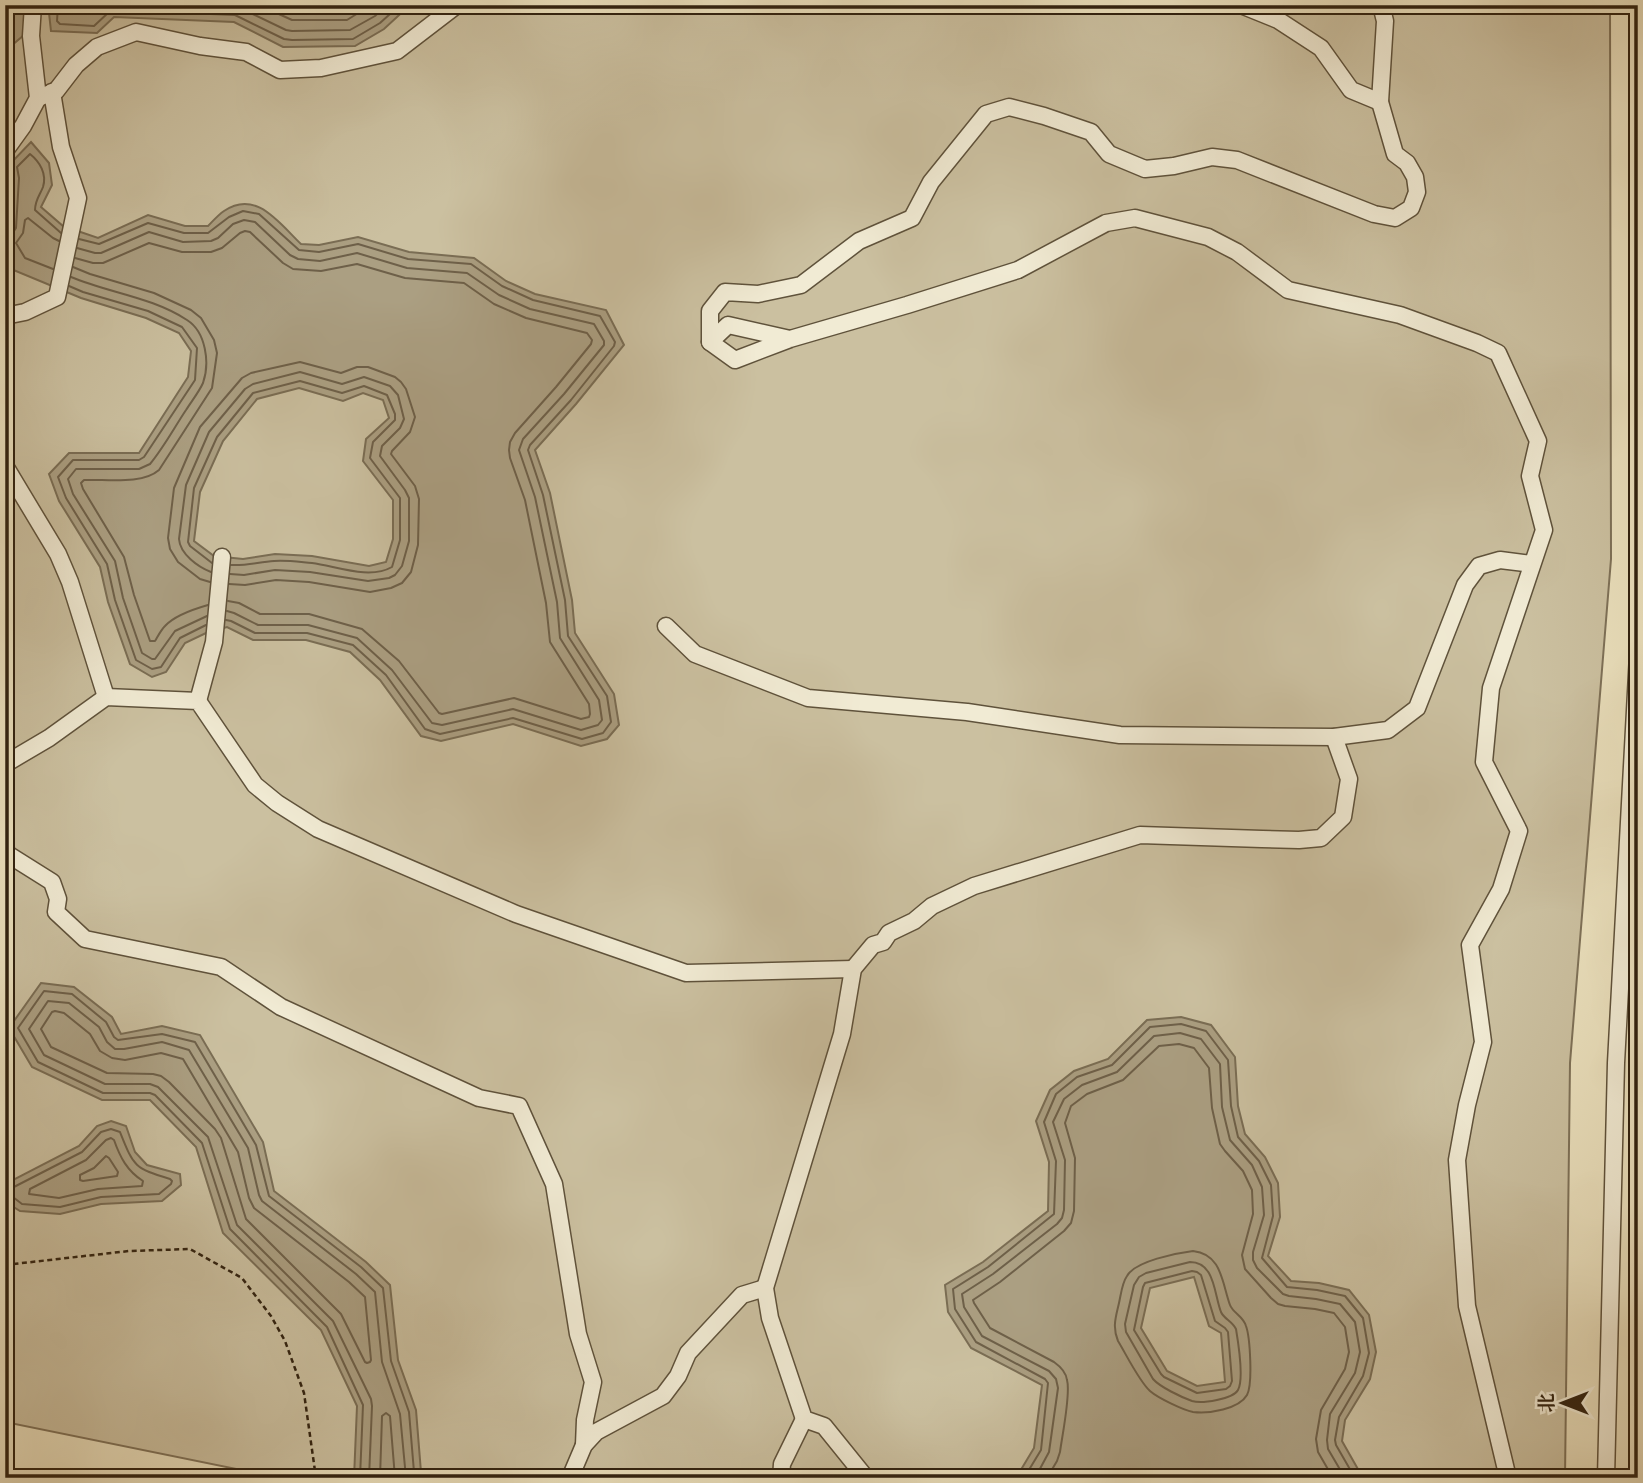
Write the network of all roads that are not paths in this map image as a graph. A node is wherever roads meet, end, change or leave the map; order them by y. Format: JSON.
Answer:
{"nodes":[{"id":1,"x":33,"y":5,"type":"edge"},
{"id":2,"x":457,"y":5,"type":"edge"},
{"id":3,"x":1241,"y":5,"type":"edge"},
{"id":4,"x":1381,"y":5,"type":"edge"},
{"id":5,"x":1638,"y":5,"type":"edge"},
{"id":6,"x":1638,"y":14,"type":"edge"},
{"id":7,"x":45,"y":95,"type":"junction"},
{"id":8,"x":1380,"y":103,"type":"junction"},
{"id":9,"x":5,"y":151,"type":"edge"},
{"id":10,"x":5,"y":316,"type":"edge"},
{"id":11,"x":790,"y":339,"type":"junction"},
{"id":12,"x":710,"y":342,"type":"junction"},
{"id":13,"x":5,"y":466,"type":"edge"},
{"id":14,"x":222,"y":557,"type":"dead end"},
{"id":15,"x":1532,"y":565,"type":"junction"},
{"id":16,"x":666,"y":626,"type":"dead end"},
{"id":17,"x":1638,"y":655,"type":"edge"},
{"id":18,"x":106,"y":697,"type":"junction"},
{"id":19,"x":198,"y":701,"type":"junction"},
{"id":20,"x":1334,"y":737,"type":"junction"},
{"id":21,"x":5,"y":764,"type":"edge"},
{"id":22,"x":5,"y":850,"type":"edge"},
{"id":23,"x":853,"y":969,"type":"junction"},
{"id":24,"x":765,"y":1288,"type":"junction"},
{"id":25,"x":804,"y":1419,"type":"junction"},
{"id":26,"x":584,"y":1444,"type":"junction"},
{"id":27,"x":570,"y":1478,"type":"edge"},
{"id":28,"x":781,"y":1478,"type":"edge"},
{"id":29,"x":866,"y":1478,"type":"edge"},
{"id":30,"x":1508,"y":1478,"type":"edge"},
{"id":31,"x":1606,"y":1478,"type":"edge"}],
"edges":[{"from":1,"to":7,"type":"street"},
{"from":2,"to":7,"type":"street"},
{"from":3,"to":8,"type":"street"},
{"from":4,"to":8,"type":"street"},
{"from":5,"to":6,"type":"street"},
{"from":7,"to":9,"type":"street"},
{"from":7,"to":10,"type":"street"},
{"from":8,"to":12,"type":"street"},
{"from":11,"to":12,"type":"street"},
{"from":11,"to":12,"type":"street"},
{"from":11,"to":15,"type":"street"},
{"from":13,"to":18,"type":"street"},
{"from":14,"to":19,"type":"street"},
{"from":15,"to":20,"type":"street"},
{"from":15,"to":30,"type":"street"},
{"from":16,"to":20,"type":"street"},
{"from":17,"to":31,"type":"street"},
{"from":18,"to":19,"type":"street"},
{"from":18,"to":21,"type":"street"},
{"from":19,"to":23,"type":"street"},
{"from":20,"to":23,"type":"street"},
{"from":22,"to":26,"type":"street"},
{"from":23,"to":24,"type":"street"},
{"from":24,"to":25,"type":"street"},
{"from":24,"to":26,"type":"street"},
{"from":25,"to":28,"type":"street"},
{"from":25,"to":29,"type":"street"},
{"from":26,"to":27,"type":"street"}]}
